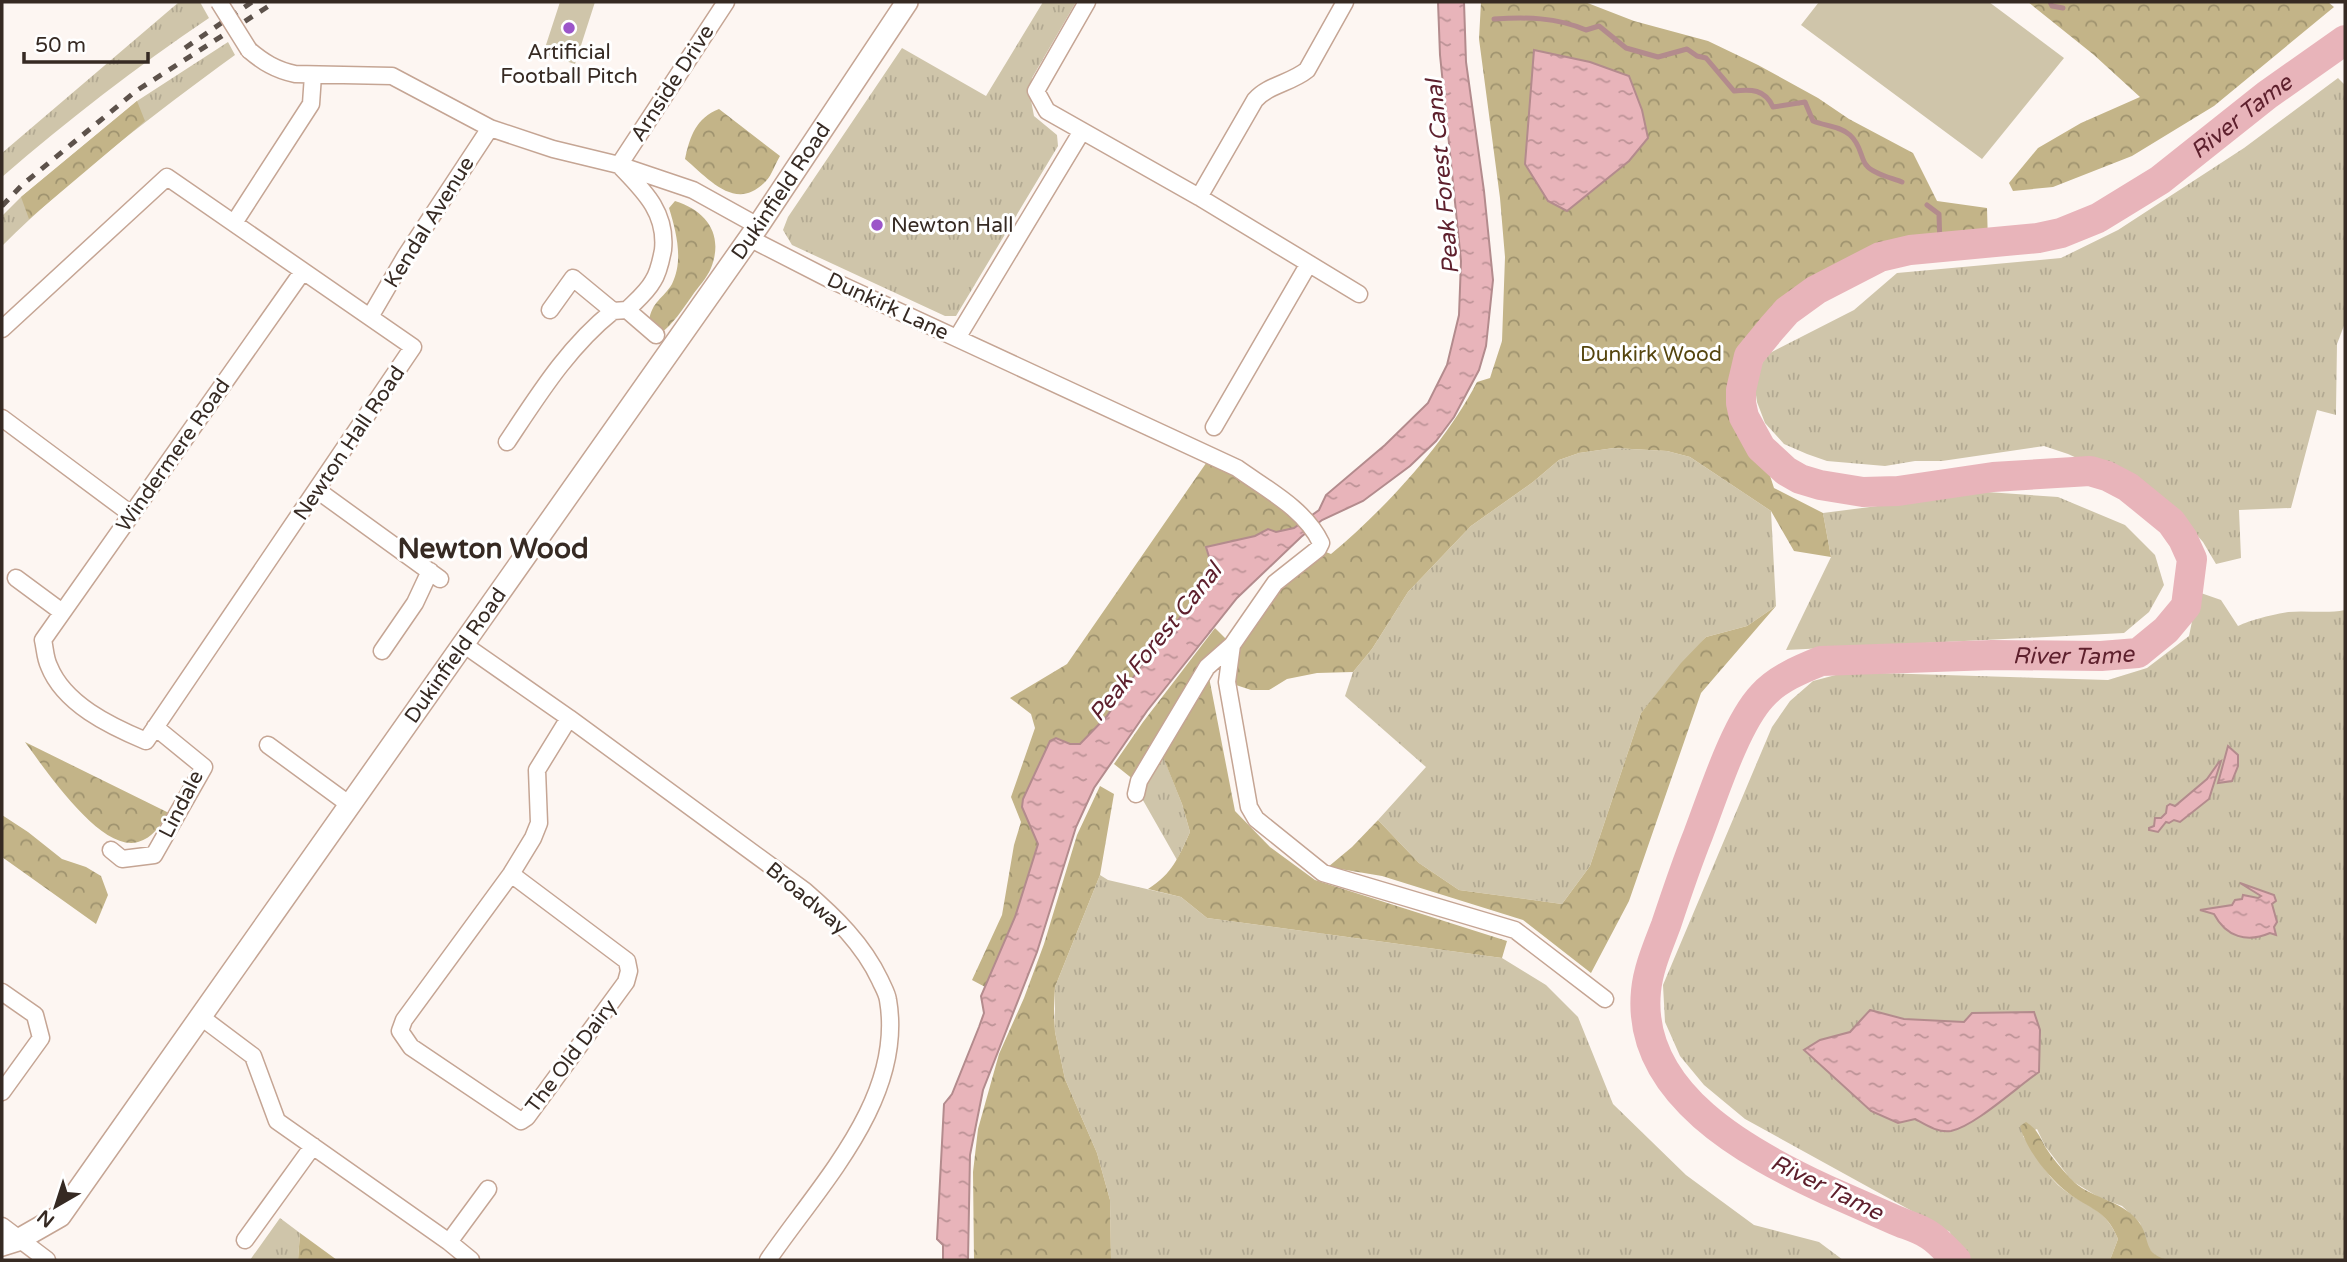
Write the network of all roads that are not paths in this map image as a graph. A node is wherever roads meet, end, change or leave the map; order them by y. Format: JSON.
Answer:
{"nodes":[{"id":1,"x":219,"y":2,"type":"edge"},
{"id":2,"x":726,"y":2,"type":"edge"},
{"id":3,"x":907,"y":2,"type":"edge"},
{"id":4,"x":1087,"y":2,"type":"edge"},
{"id":5,"x":1345,"y":2,"type":"edge"},
{"id":6,"x":313,"y":75,"type":"junction"},
{"id":7,"x":490,"y":128,"type":"junction"},
{"id":8,"x":1082,"y":131,"type":"junction"},
{"id":9,"x":619,"y":165,"type":"junction"},
{"id":10,"x":1199,"y":197,"type":"junction"},
{"id":11,"x":234,"y":223,"type":"junction"},
{"id":12,"x":753,"y":232,"type":"junction"},
{"id":13,"x":1308,"y":265,"type":"junction"},
{"id":14,"x":303,"y":271,"type":"junction"},
{"id":15,"x":1359,"y":294,"type":"dead end"},
{"id":16,"x":550,"y":310,"type":"dead end"},
{"id":17,"x":620,"y":310,"type":"junction"},
{"id":18,"x":370,"y":317,"type":"junction"},
{"id":19,"x":2,"y":329,"type":"edge"},
{"id":20,"x":656,"y":335,"type":"dead end"},
{"id":21,"x":957,"y":338,"type":"junction"},
{"id":22,"x":2,"y":418,"type":"edge"},
{"id":23,"x":1214,"y":427,"type":"dead end"},
{"id":24,"x":507,"y":442,"type":"dead end"},
{"id":25,"x":317,"y":490,"type":"junction"},
{"id":26,"x":131,"y":514,"type":"junction"},
{"id":27,"x":16,"y":578,"type":"dead end"},
{"id":28,"x":62,"y":612,"type":"junction"},
{"id":29,"x":463,"y":644,"type":"junction"},
{"id":30,"x":1232,"y":645,"type":"junction"},
{"id":31,"x":382,"y":650,"type":"dead end"},
{"id":32,"x":569,"y":718,"type":"junction"},
{"id":33,"x":155,"y":727,"type":"junction"},
{"id":34,"x":268,"y":745,"type":"dead end"},
{"id":35,"x":1136,"y":794,"type":"dead end"},
{"id":36,"x":350,"y":805,"type":"junction"},
{"id":37,"x":111,"y":850,"type":"dead end"},
{"id":38,"x":511,"y":874,"type":"junction"},
{"id":39,"x":2,"y":992,"type":"edge"},
{"id":40,"x":1605,"y":999,"type":"dead end"},
{"id":41,"x":201,"y":1017,"type":"junction"},
{"id":42,"x":2,"y":1092,"type":"edge"},
{"id":43,"x":313,"y":1146,"type":"junction"},
{"id":44,"x":488,"y":1189,"type":"dead end"},
{"id":45,"x":2,"y":1226,"type":"edge"},
{"id":46,"x":245,"y":1240,"type":"dead end"},
{"id":47,"x":449,"y":1242,"type":"junction"},
{"id":48,"x":10,"y":1243,"type":"edge"},
{"id":49,"x":47,"y":1260,"type":"edge"},
{"id":50,"x":471,"y":1260,"type":"edge"},
{"id":51,"x":768,"y":1260,"type":"edge"}],
"edges":[{"from":1,"to":6,"type":"street","name":"Dunkirk Lane","bridge":true},
{"from":2,"to":9,"type":"street","name":"Arnside Drive"},
{"from":3,"to":12,"type":"main road","name":"Dukinfield Road"},
{"from":4,"to":8,"type":"street"},
{"from":5,"to":10,"type":"street"},
{"from":6,"to":7,"type":"street","name":"Dunkirk Lane"},
{"from":6,"to":11,"type":"street"},
{"from":7,"to":9,"type":"street","name":"Dunkirk Lane"},
{"from":7,"to":18,"type":"street","name":"Kendal Avenue"},
{"from":8,"to":10,"type":"street"},
{"from":8,"to":21,"type":"street"},
{"from":9,"to":12,"type":"street","name":"Dunkirk Lane"},
{"from":9,"to":17,"type":"street"},
{"from":10,"to":13,"type":"street"},
{"from":11,"to":14,"type":"street","name":"Newton Hall Road"},
{"from":11,"to":19,"type":"street","name":"Newton Hall Road"},
{"from":12,"to":21,"type":"street","name":"Dunkirk Lane"},
{"from":12,"to":29,"type":"main road","name":"Dukinfield Road"},
{"from":13,"to":15,"type":"street"},
{"from":13,"to":23,"type":"street"},
{"from":14,"to":18,"type":"street","name":"Newton Hall Road"},
{"from":14,"to":26,"type":"street","name":"Windermere Road"},
{"from":16,"to":17,"type":"street"},
{"from":17,"to":20,"type":"street"},
{"from":17,"to":24,"type":"street"},
{"from":18,"to":25,"type":"street","name":"Newton Hall Road"},
{"from":21,"to":30,"type":"street","name":"Dunkirk Lane"},
{"from":22,"to":26,"type":"street"},
{"from":25,"to":31,"type":"street"},
{"from":25,"to":33,"type":"street","name":"Newton Hall Road"},
{"from":26,"to":28,"type":"street","name":"Windermere Road"},
{"from":27,"to":28,"type":"street"},
{"from":28,"to":33,"type":"street","name":"Windermere Road"},
{"from":29,"to":32,"type":"street","name":"Broadway"},
{"from":29,"to":36,"type":"main road","name":"Dukinfield Road"},
{"from":30,"to":35,"type":"street"},
{"from":30,"to":40,"type":"street"},
{"from":32,"to":38,"type":"street","name":"The Old Dairy"},
{"from":32,"to":51,"type":"street","name":"Broadway"},
{"from":33,"to":37,"type":"street","name":"Lindale"},
{"from":34,"to":36,"type":"street"},
{"from":36,"to":41,"type":"main road","name":"Dukinfield Road"},
{"from":38,"to":38,"type":"street","name":"The Old Dairy"},
{"from":39,"to":42,"type":"street"},
{"from":41,"to":43,"type":"street"},
{"from":41,"to":48,"type":"main road","name":"Dukinfield Road"},
{"from":43,"to":46,"type":"street"},
{"from":43,"to":47,"type":"street"},
{"from":44,"to":47,"type":"street"},
{"from":45,"to":48,"type":"street"},
{"from":47,"to":50,"type":"street"},
{"from":48,"to":49,"type":"street"}]}
